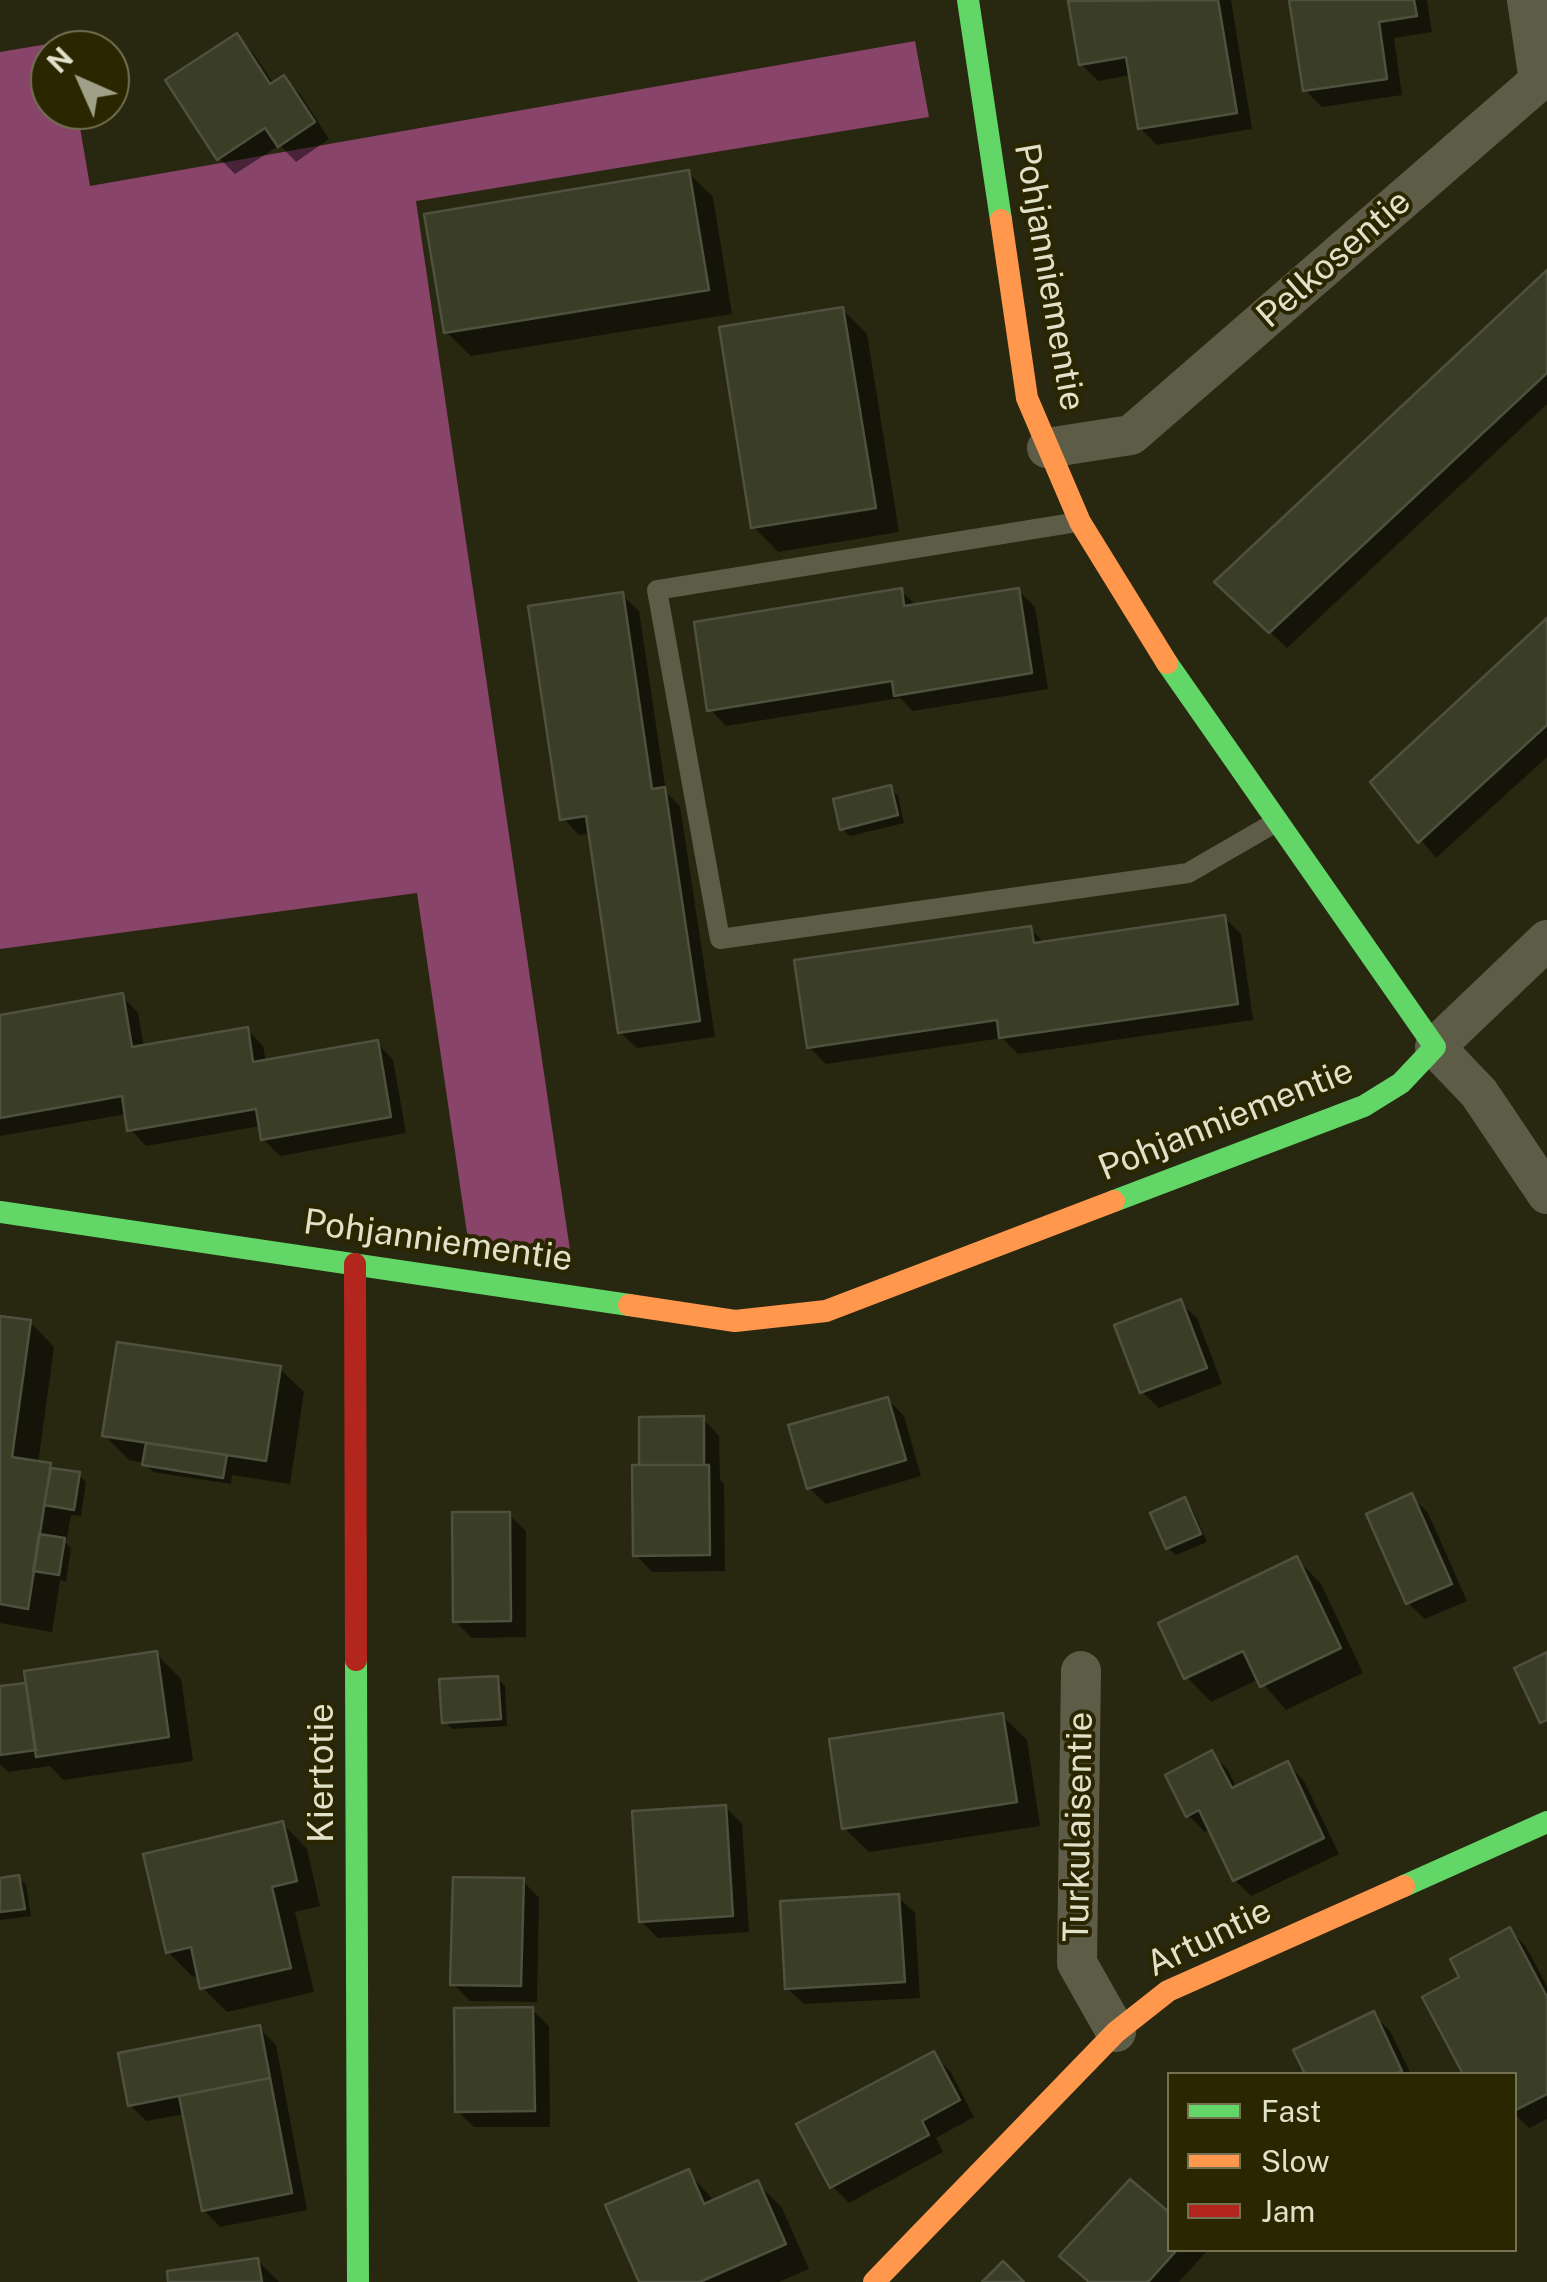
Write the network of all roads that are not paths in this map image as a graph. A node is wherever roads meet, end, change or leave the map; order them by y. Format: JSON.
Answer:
{"nodes":[{"id":1,"x":968,"y":0,"type":"edge"},
{"id":2,"x":1528,"y":0,"type":"edge"},
{"id":3,"x":1046,"y":448,"type":"junction"},
{"id":4,"x":1080,"y":522,"type":"junction"},
{"id":5,"x":1278,"y":821,"type":"junction"},
{"id":6,"x":1547,"y":940,"type":"edge"},
{"id":7,"x":1435,"y":1047,"type":"junction"},
{"id":8,"x":1547,"y":1194,"type":"edge"},
{"id":9,"x":0,"y":1212,"type":"edge"},
{"id":10,"x":355,"y":1264,"type":"junction"},
{"id":11,"x":1080,"y":1672,"type":"dead end"},
{"id":12,"x":1547,"y":1822,"type":"edge"},
{"id":13,"x":1116,"y":2032,"type":"junction"},
{"id":14,"x":358,"y":2282,"type":"edge"},
{"id":15,"x":874,"y":2282,"type":"edge"}],
"edges":[{"from":1,"to":3,"type":"street","name":"Pohjanniementie"},
{"from":2,"to":3,"type":"street","name":"Pelkosentie"},
{"from":3,"to":4,"type":"street","name":"Pohjanniementie"},
{"from":4,"to":5,"type":"street","name":"Pohjanniementie"},
{"from":4,"to":5,"type":"lane"},
{"from":5,"to":7,"type":"street","name":"Pohjanniementie"},
{"from":6,"to":7,"type":"street"},
{"from":7,"to":8,"type":"street"},
{"from":7,"to":10,"type":"street","name":"Pohjanniementie"},
{"from":9,"to":10,"type":"street","name":"Pohjanniementie"},
{"from":10,"to":14,"type":"street","name":"Kiertotie"},
{"from":11,"to":13,"type":"street","name":"Turkulaisentie"},
{"from":12,"to":13,"type":"street","name":"Artuntie"},
{"from":13,"to":15,"type":"street","name":"Artuntie"}]}
